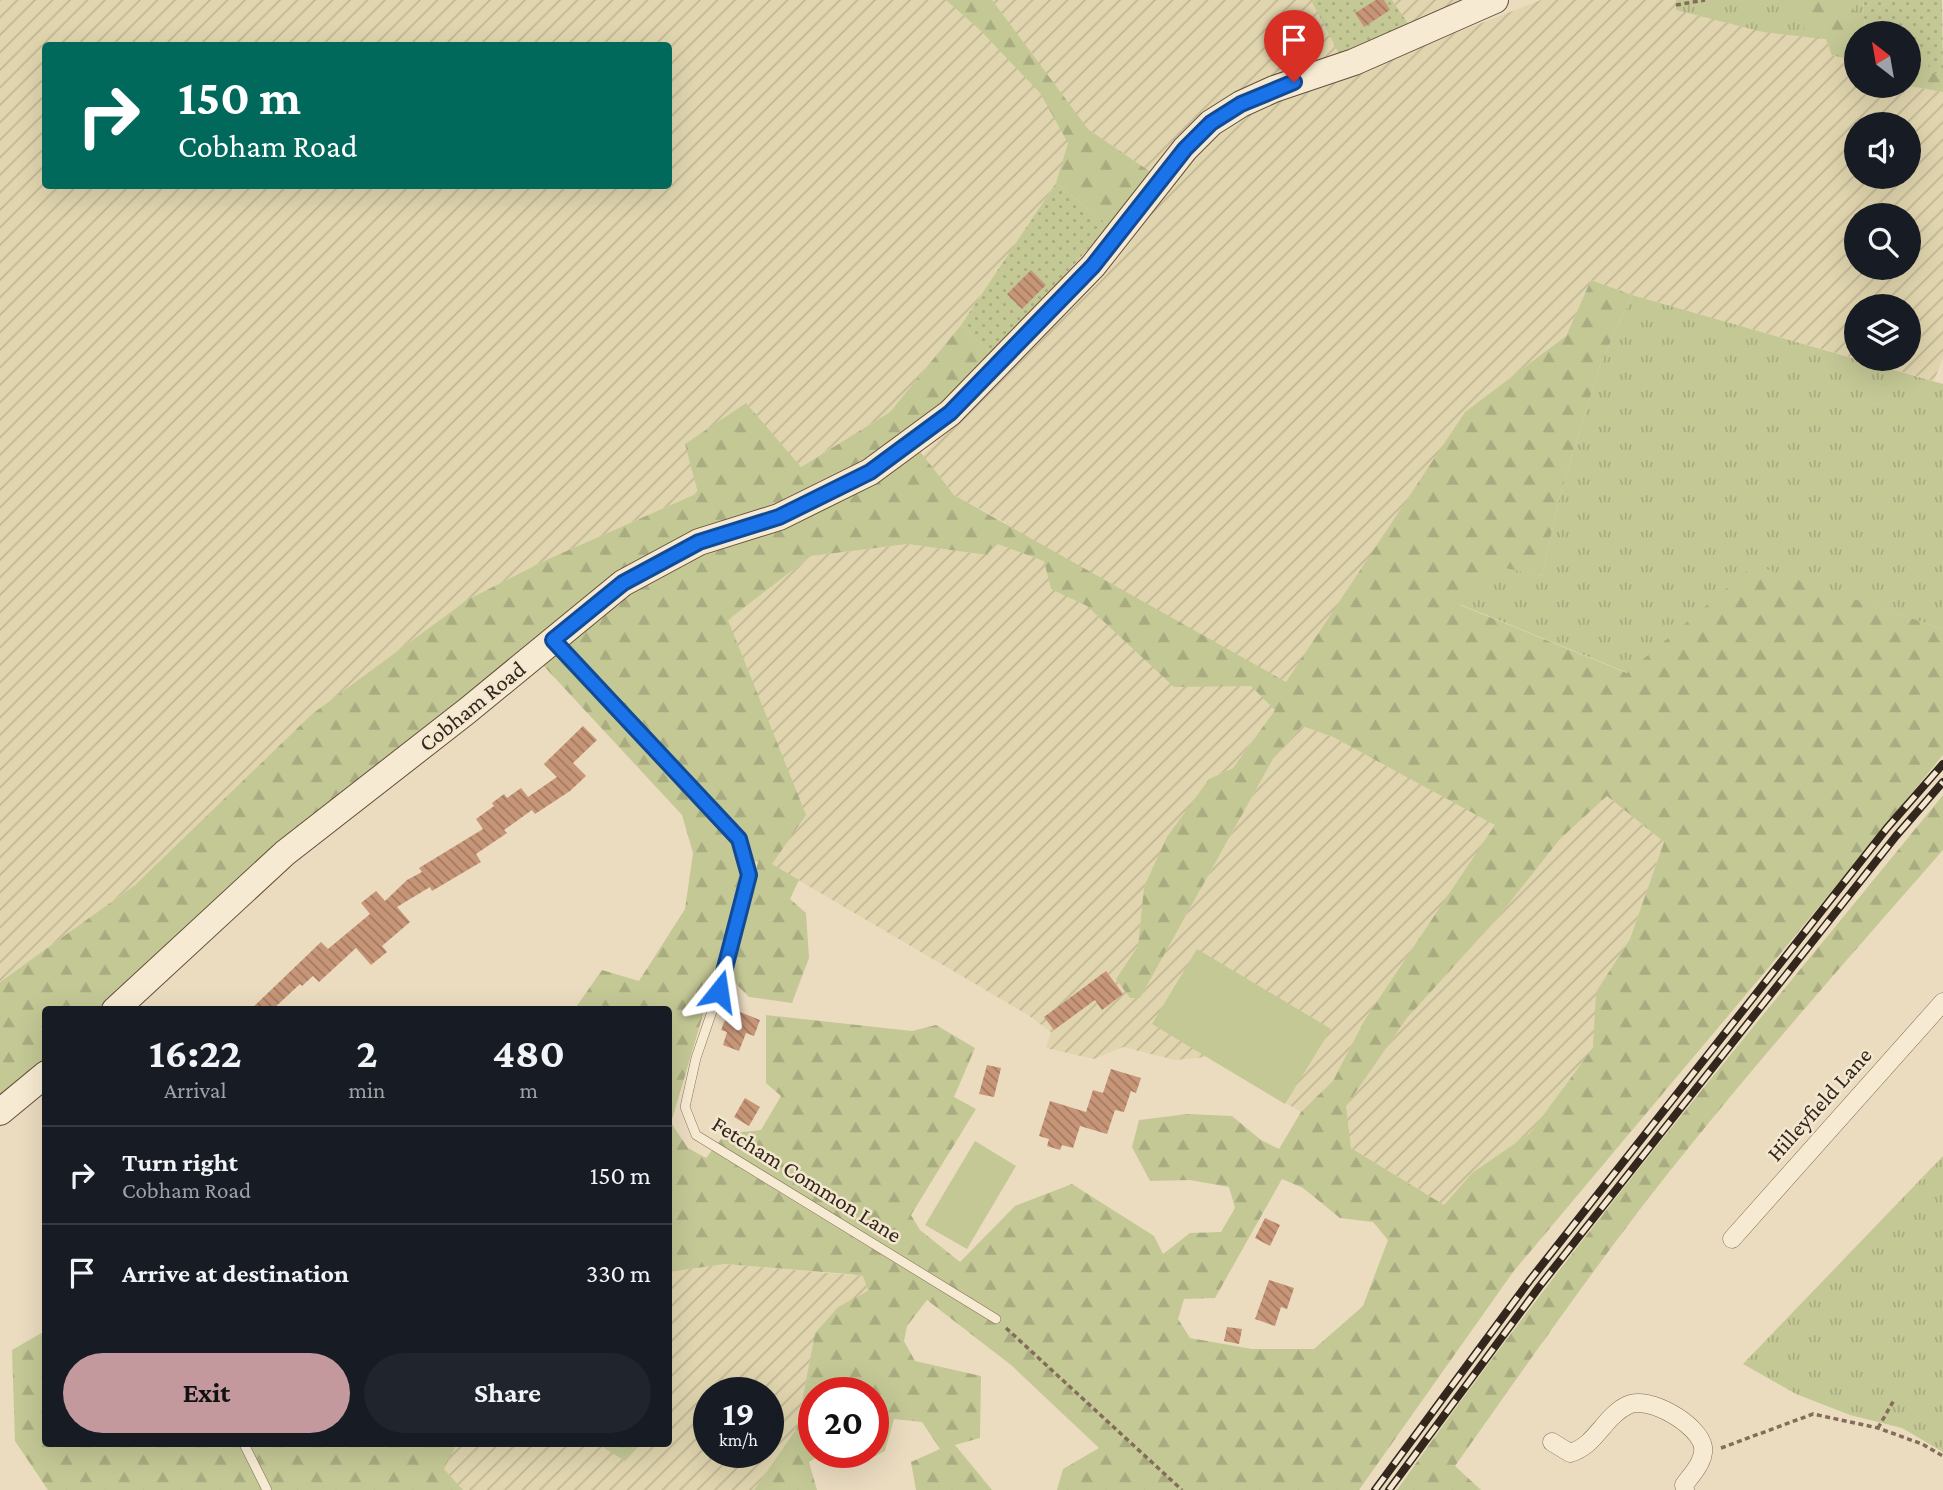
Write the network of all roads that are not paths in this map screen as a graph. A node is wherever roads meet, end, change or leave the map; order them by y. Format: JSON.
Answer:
{"nodes":[{"id":1,"x":1495,"y":0,"type":"edge"},
{"id":2,"x":553,"y":640,"type":"junction"},
{"id":3,"x":1943,"y":1002,"type":"edge"},
{"id":4,"x":119,"y":1006,"type":"edge"},
{"id":5,"x":42,"y":1077,"type":"edge"},
{"id":6,"x":0,"y":1112,"type":"edge"},
{"id":7,"x":1732,"y":1239,"type":"dead end"},
{"id":8,"x":996,"y":1319,"type":"road end"},
{"id":9,"x":1552,"y":1442,"type":"dead end"},
{"id":10,"x":246,"y":1447,"type":"edge"},
{"id":11,"x":267,"y":1490,"type":"edge"},
{"id":12,"x":1685,"y":1490,"type":"edge"}],
"edges":[{"from":1,"to":2,"type":"street","name":"Cobham Road"},
{"from":2,"to":4,"type":"street","name":"Cobham Road"},
{"from":2,"to":8,"type":"lane","name":"Fetcham Common Lane"},
{"from":3,"to":7,"type":"street","name":"Hilleyfield Lane"},
{"from":5,"to":6,"type":"street"},
{"from":9,"to":12,"type":"street"},
{"from":10,"to":11,"type":"lane"}]}
